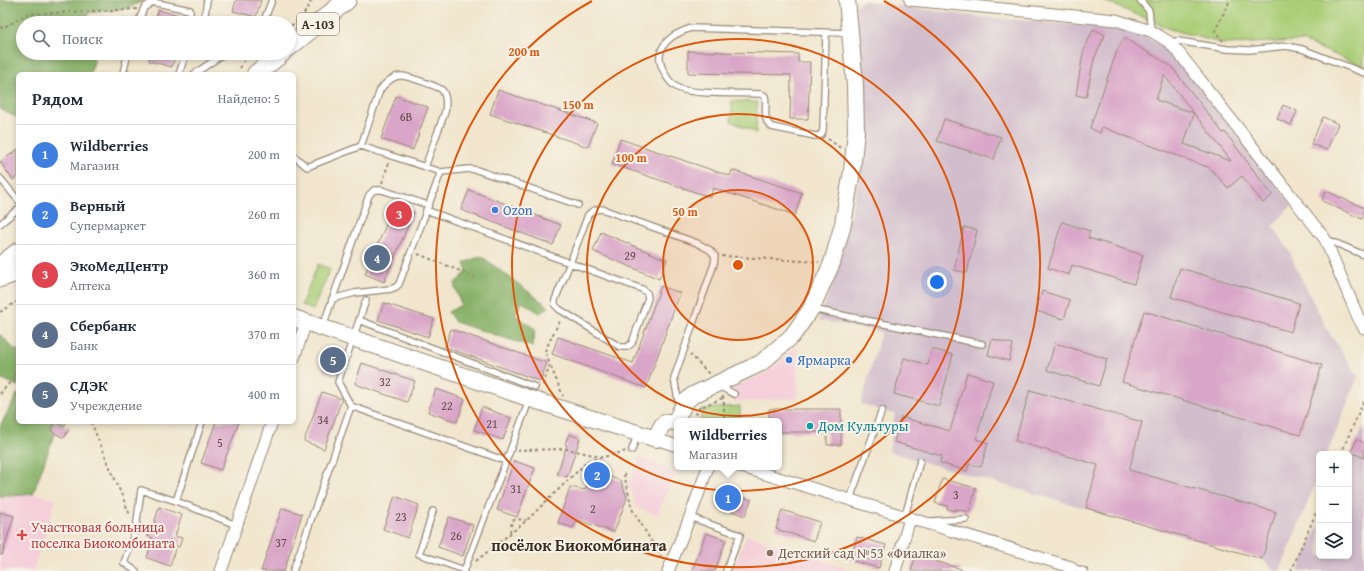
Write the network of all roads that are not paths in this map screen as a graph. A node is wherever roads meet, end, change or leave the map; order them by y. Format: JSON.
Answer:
{"nodes":[{"id":1,"x":206,"y":0,"type":"edge"},
{"id":2,"x":272,"y":0,"type":"edge"},
{"id":3,"x":347,"y":0,"type":"edge"},
{"id":4,"x":847,"y":0,"type":"edge"},
{"id":5,"x":910,"y":0,"type":"edge"},
{"id":6,"x":1140,"y":0,"type":"edge"},
{"id":7,"x":141,"y":16,"type":"edge"},
{"id":8,"x":190,"y":16,"type":"edge"},
{"id":9,"x":205,"y":16,"type":"edge"},
{"id":10,"x":266,"y":16,"type":"edge"},
{"id":11,"x":1151,"y":31,"type":"junction"},
{"id":12,"x":826,"y":33,"type":"junction"},
{"id":13,"x":850,"y":34,"type":"junction"},
{"id":14,"x":296,"y":42,"type":"edge"},
{"id":15,"x":1169,"y":42,"type":"junction"},
{"id":16,"x":127,"y":60,"type":"edge"},
{"id":17,"x":184,"y":60,"type":"edge"},
{"id":18,"x":215,"y":60,"type":"edge"},
{"id":19,"x":269,"y":60,"type":"edge"},
{"id":20,"x":248,"y":71,"type":"edge"},
{"id":21,"x":124,"y":72,"type":"edge"},
{"id":22,"x":180,"y":72,"type":"edge"},
{"id":23,"x":197,"y":72,"type":"edge"},
{"id":24,"x":1364,"y":73,"type":"edge"},
{"id":25,"x":361,"y":146,"type":"junction"},
{"id":26,"x":296,"y":158,"type":"edge"},
{"id":27,"x":426,"y":167,"type":"junction"},
{"id":28,"x":440,"y":172,"type":"junction"},
{"id":29,"x":0,"y":178,"type":"edge"},
{"id":30,"x":16,"y":198,"type":"edge"},
{"id":31,"x":578,"y":205,"type":"dead end"},
{"id":32,"x":427,"y":208,"type":"junction"},
{"id":33,"x":16,"y":211,"type":"edge"},
{"id":34,"x":0,"y":224,"type":"edge"},
{"id":35,"x":1325,"y":239,"type":"junction"},
{"id":36,"x":16,"y":254,"type":"edge"},
{"id":37,"x":1364,"y":255,"type":"edge"},
{"id":38,"x":570,"y":263,"type":"junction"},
{"id":39,"x":0,"y":266,"type":"edge"},
{"id":40,"x":16,"y":274,"type":"edge"},
{"id":41,"x":0,"y":279,"type":"edge"},
{"id":42,"x":332,"y":300,"type":"junction"},
{"id":43,"x":366,"y":300,"type":"dead end"},
{"id":44,"x":812,"y":309,"type":"junction"},
{"id":45,"x":300,"y":320,"type":"edge"},
{"id":46,"x":359,"y":320,"type":"junction"},
{"id":47,"x":322,"y":328,"type":"junction"},
{"id":48,"x":1364,"y":328,"type":"edge"},
{"id":49,"x":352,"y":339,"type":"junction"},
{"id":50,"x":982,"y":344,"type":"dead end"},
{"id":51,"x":296,"y":345,"type":"edge"},
{"id":52,"x":717,"y":385,"type":"junction"},
{"id":53,"x":734,"y":394,"type":"dead end"},
{"id":54,"x":534,"y":395,"type":"junction"},
{"id":55,"x":351,"y":406,"type":"junction"},
{"id":56,"x":882,"y":410,"type":"dead end"},
{"id":57,"x":677,"y":418,"type":"edge"},
{"id":58,"x":674,"y":419,"type":"edge"},
{"id":59,"x":201,"y":424,"type":"edge"},
{"id":60,"x":271,"y":424,"type":"edge"},
{"id":61,"x":638,"y":433,"type":"junction"},
{"id":62,"x":656,"y":439,"type":"junction"},
{"id":63,"x":674,"y":445,"type":"edge"},
{"id":64,"x":632,"y":450,"type":"road end"},
{"id":65,"x":506,"y":461,"type":"junction"},
{"id":66,"x":920,"y":461,"type":"dead end"},
{"id":67,"x":707,"y":470,"type":"edge"},
{"id":68,"x":752,"y":470,"type":"edge"},
{"id":69,"x":850,"y":500,"type":"junction"},
{"id":70,"x":176,"y":502,"type":"junction"},
{"id":71,"x":433,"y":511,"type":"dead end"},
{"id":72,"x":690,"y":517,"type":"junction"},
{"id":73,"x":908,"y":517,"type":"junction"},
{"id":74,"x":966,"y":519,"type":"dead end"},
{"id":75,"x":923,"y":521,"type":"junction"},
{"id":76,"x":236,"y":525,"type":"junction"},
{"id":77,"x":465,"y":569,"type":"edge"},
{"id":78,"x":1070,"y":569,"type":"edge"},
{"id":79,"x":668,"y":570,"type":"edge"},
{"id":80,"x":136,"y":571,"type":"edge"},
{"id":81,"x":221,"y":571,"type":"edge"},
{"id":82,"x":293,"y":571,"type":"edge"},
{"id":83,"x":726,"y":571,"type":"edge"},
{"id":84,"x":895,"y":571,"type":"edge"},
{"id":85,"x":1084,"y":571,"type":"edge"}],
"edges":[{"from":1,"to":9,"type":"lane"},
{"from":2,"to":10,"type":"lane"},
{"from":3,"to":14,"type":"main road","number":"А-103"},
{"from":4,"to":13,"type":"street"},
{"from":5,"to":11,"type":"street"},
{"from":6,"to":11,"type":"lane"},
{"from":7,"to":8,"type":"lane"},
{"from":11,"to":15,"type":"street"},
{"from":12,"to":12,"type":"lane"},
{"from":12,"to":13,"type":"lane"},
{"from":13,"to":44,"type":"street"},
{"from":15,"to":24,"type":"lane"},
{"from":15,"to":35,"type":"street"},
{"from":16,"to":21,"type":"lane"},
{"from":17,"to":22,"type":"lane"},
{"from":18,"to":23,"type":"lane"},
{"from":19,"to":20,"type":"main road"},
{"from":25,"to":26,"type":"lane"},
{"from":25,"to":27,"type":"lane"},
{"from":25,"to":27,"type":"lane"},
{"from":27,"to":28,"type":"lane"},
{"from":28,"to":31,"type":"lane"},
{"from":28,"to":32,"type":"lane"},
{"from":29,"to":30,"type":"lane"},
{"from":32,"to":38,"type":"lane"},
{"from":32,"to":42,"type":"lane"},
{"from":32,"to":42,"type":"lane"},
{"from":33,"to":34,"type":"lane"},
{"from":35,"to":37,"type":"lane"},
{"from":35,"to":48,"type":"street"},
{"from":36,"to":39,"type":"main road"},
{"from":38,"to":38,"type":"lane"},
{"from":38,"to":57,"type":"lane"},
{"from":40,"to":41,"type":"street"},
{"from":42,"to":47,"type":"lane"},
{"from":43,"to":46,"type":"lane"},
{"from":44,"to":50,"type":"lane"},
{"from":44,"to":52,"type":"street"},
{"from":45,"to":47,"type":"street"},
{"from":45,"to":51,"type":"street"},
{"from":46,"to":49,"type":"lane"},
{"from":46,"to":54,"type":"lane"},
{"from":47,"to":49,"type":"street"},
{"from":49,"to":54,"type":"street"},
{"from":49,"to":55,"type":"lane"},
{"from":52,"to":53,"type":"lane"},
{"from":52,"to":57,"type":"street"},
{"from":54,"to":61,"type":"street"},
{"from":54,"to":65,"type":"lane"},
{"from":55,"to":65,"type":"lane"},
{"from":55,"to":82,"type":"lane"},
{"from":56,"to":69,"type":"lane"},
{"from":58,"to":62,"type":"street"},
{"from":59,"to":70,"type":"lane"},
{"from":60,"to":76,"type":"street"},
{"from":61,"to":62,"type":"street"},
{"from":61,"to":64,"type":"lane"},
{"from":62,"to":63,"type":"street"},
{"from":65,"to":77,"type":"lane"},
{"from":66,"to":73,"type":"lane"},
{"from":67,"to":72,"type":"street"},
{"from":68,"to":69,"type":"street"},
{"from":69,"to":73,"type":"street"},
{"from":70,"to":76,"type":"lane"},
{"from":70,"to":80,"type":"lane"},
{"from":71,"to":77,"type":"lane"},
{"from":72,"to":79,"type":"street"},
{"from":72,"to":83,"type":"lane"},
{"from":73,"to":75,"type":"street"},
{"from":73,"to":84,"type":"street"},
{"from":74,"to":75,"type":"lane"},
{"from":75,"to":78,"type":"street"},
{"from":76,"to":81,"type":"street"},
{"from":78,"to":85,"type":"lane"}]}
